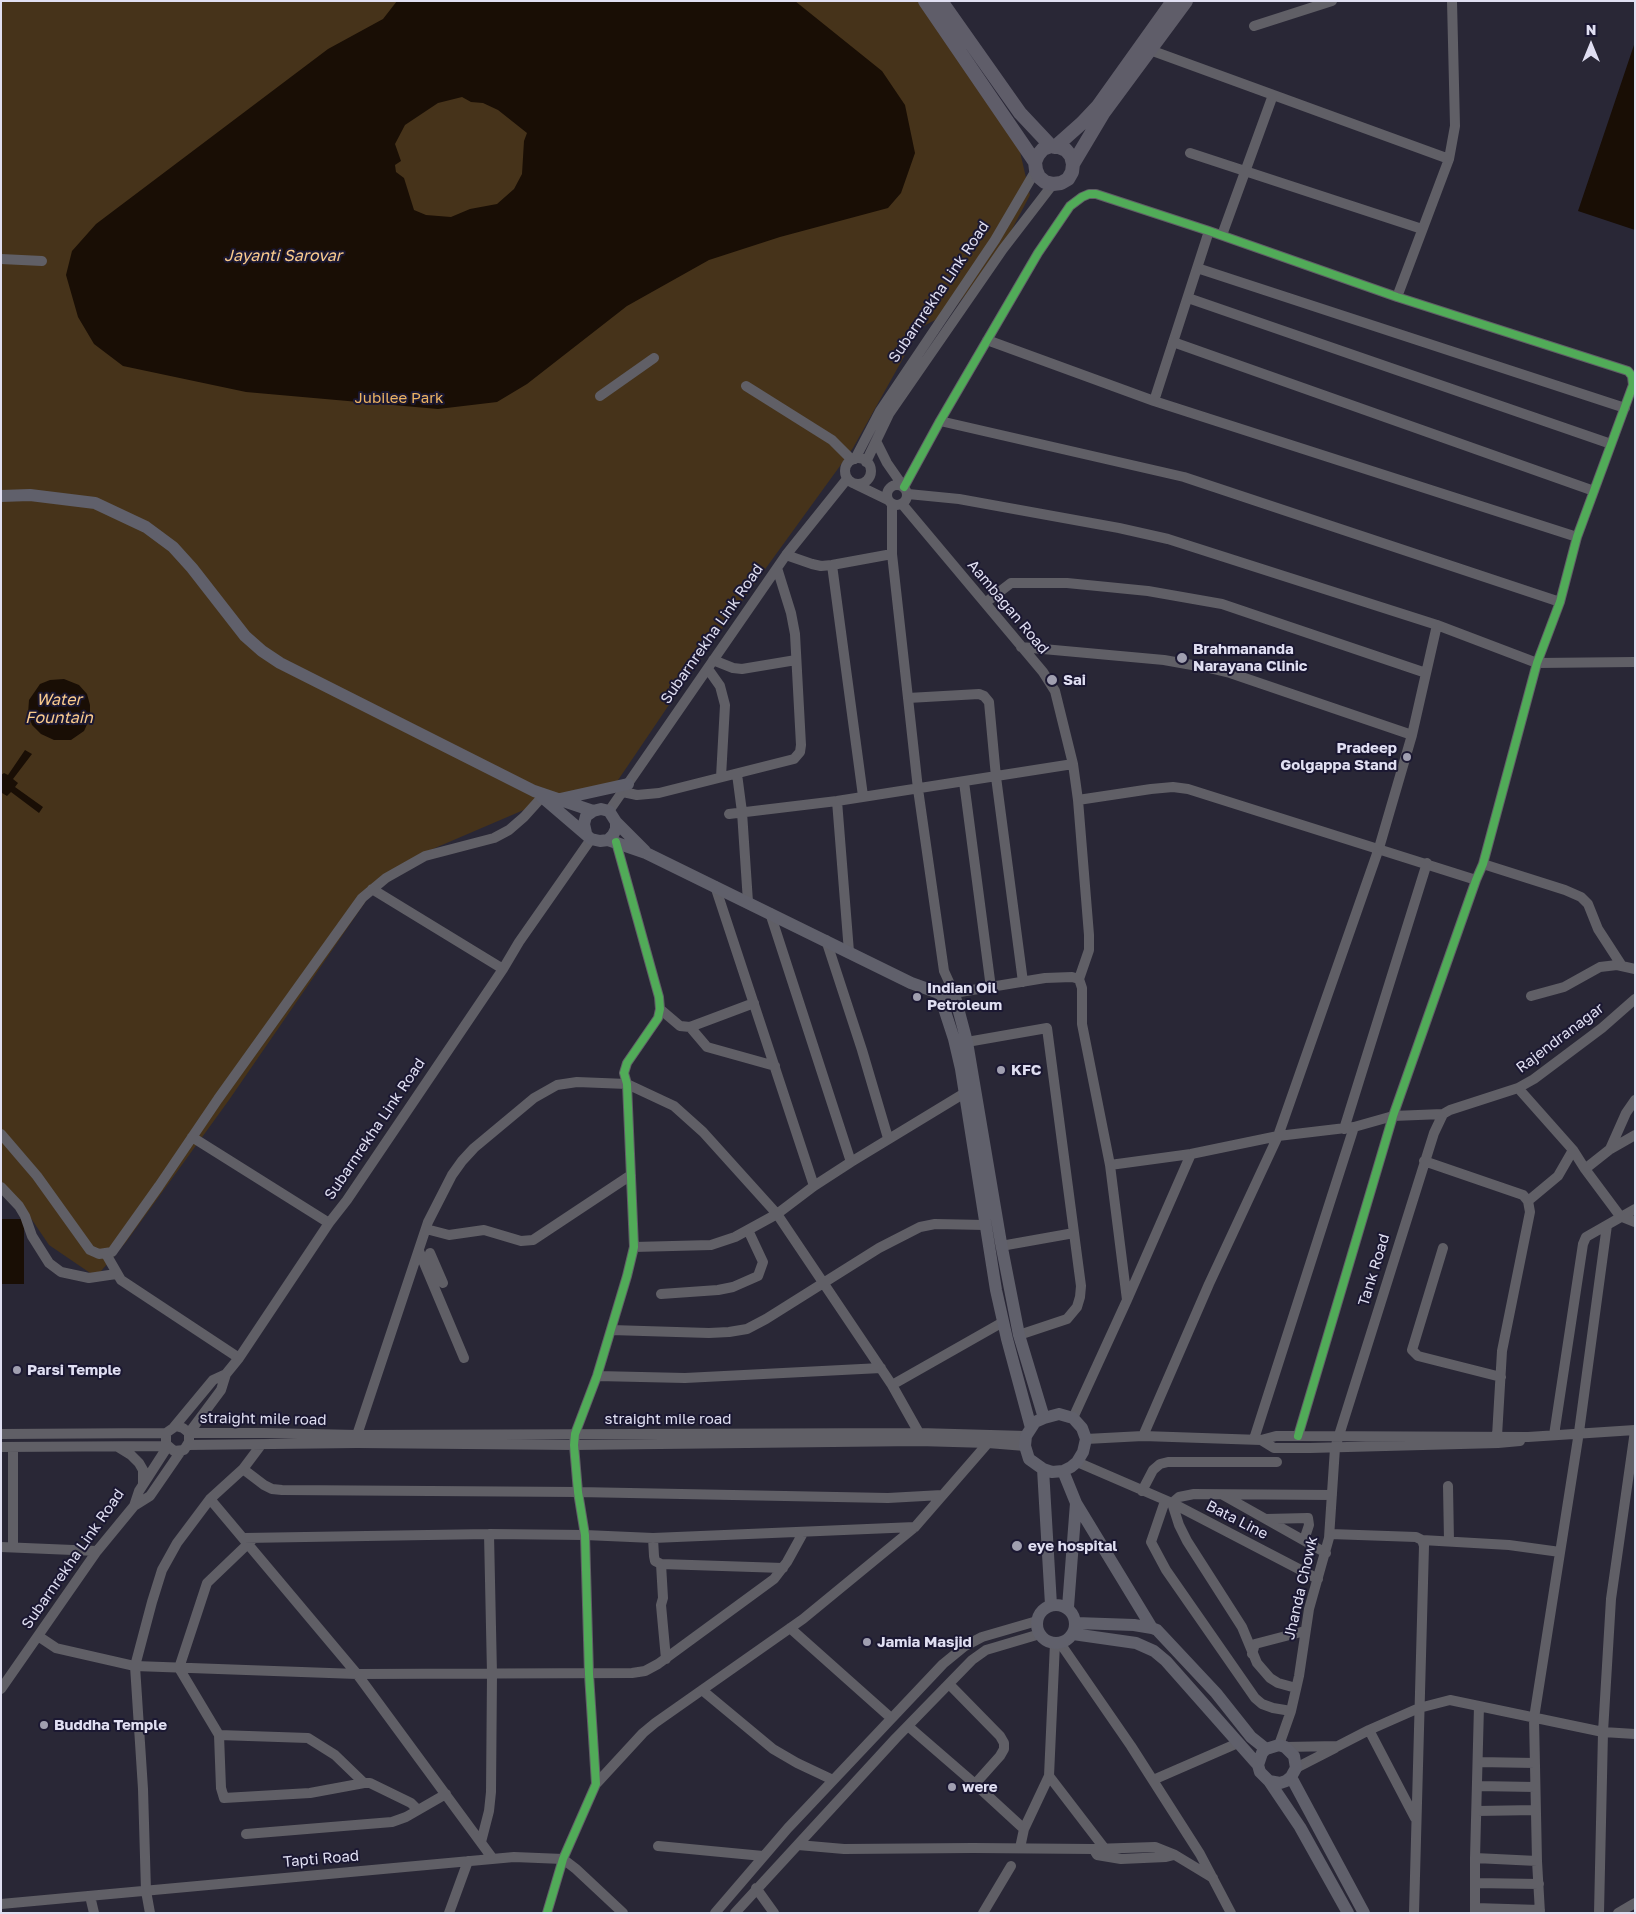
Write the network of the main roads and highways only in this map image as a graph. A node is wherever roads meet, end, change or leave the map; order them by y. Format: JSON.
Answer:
{"nodes":[{"id":1,"x":925,"y":1,"type":"edge"},
{"id":2,"x":941,"y":1,"type":"edge"},
{"id":3,"x":1173,"y":1,"type":"edge"},
{"id":4,"x":1186,"y":1,"type":"edge"},
{"id":5,"x":1053,"y":146,"type":"junction"},
{"id":6,"x":1073,"y":164,"type":"junction"},
{"id":7,"x":1035,"y":166,"type":"junction"},
{"id":8,"x":1,"y":496,"type":"edge"},
{"id":9,"x":625,"y":788,"type":"road end"},
{"id":10,"x":538,"y":794,"type":"junction"},
{"id":11,"x":560,"y":799,"type":"junction"},
{"id":12,"x":593,"y":811,"type":"junction"},
{"id":13,"x":613,"y":817,"type":"junction"},
{"id":14,"x":588,"y":836,"type":"junction"},
{"id":15,"x":612,"y":841,"type":"junction"},
{"id":16,"x":646,"y":852,"type":"junction"},
{"id":17,"x":939,"y":993,"type":"junction"},
{"id":18,"x":1044,"y":1418,"type":"junction"},
{"id":19,"x":1027,"y":1437,"type":"junction"},
{"id":20,"x":1043,"y":1469,"type":"junction"},
{"id":21,"x":1063,"y":1471,"type":"junction"},
{"id":22,"x":1076,"y":1503,"type":"junction"},
{"id":23,"x":1051,"y":1605,"type":"junction"},
{"id":24,"x":1068,"y":1607,"type":"junction"},
{"id":25,"x":1152,"y":1628,"type":"junction"},
{"id":26,"x":1074,"y":1629,"type":"junction"},
{"id":27,"x":1266,"y":1749,"type":"junction"},
{"id":28,"x":1258,"y":1765,"type":"junction"},
{"id":29,"x":1294,"y":1772,"type":"junction"},
{"id":30,"x":1269,"y":1781,"type":"junction"},
{"id":31,"x":1348,"y":1913,"type":"edge"},
{"id":32,"x":1364,"y":1913,"type":"edge"}],
"edges":[{"from":1,"to":7,"type":"highway"},
{"from":2,"to":5,"type":"highway"},
{"from":3,"to":5,"type":"highway"},
{"from":4,"to":6,"type":"highway"},
{"from":5,"to":6,"type":"highway"},
{"from":5,"to":7,"type":"highway"},
{"from":6,"to":7,"type":"highway"},
{"from":8,"to":10,"type":"main road"},
{"from":9,"to":11,"type":"main road"},
{"from":10,"to":11,"type":"main road"},
{"from":10,"to":14,"type":"main road"},
{"from":11,"to":12,"type":"main road"},
{"from":12,"to":13,"type":"main road"},
{"from":12,"to":14,"type":"main road"},
{"from":13,"to":15,"type":"main road"},
{"from":13,"to":16,"type":"main road"},
{"from":14,"to":15,"type":"main road"},
{"from":15,"to":16,"type":"main road"},
{"from":16,"to":17,"type":"main road"},
{"from":17,"to":18,"type":"main road"},
{"from":17,"to":19,"type":"main road"},
{"from":18,"to":19,"type":"main road"},
{"from":18,"to":21,"type":"main road"},
{"from":19,"to":20,"type":"main road"},
{"from":20,"to":21,"type":"main road"},
{"from":20,"to":23,"type":"main road"},
{"from":21,"to":22,"type":"main road"},
{"from":22,"to":24,"type":"main road"},
{"from":22,"to":25,"type":"main road"},
{"from":23,"to":24,"type":"main road"},
{"from":23,"to":26,"type":"main road"},
{"from":24,"to":26,"type":"main road"},
{"from":25,"to":26,"type":"main road"},
{"from":25,"to":27,"type":"main road"},
{"from":26,"to":28,"type":"main road"},
{"from":27,"to":28,"type":"main road"},
{"from":27,"to":29,"type":"main road"},
{"from":28,"to":30,"type":"main road"},
{"from":29,"to":30,"type":"main road"},
{"from":29,"to":32,"type":"main road"},
{"from":30,"to":31,"type":"main road"}]}
